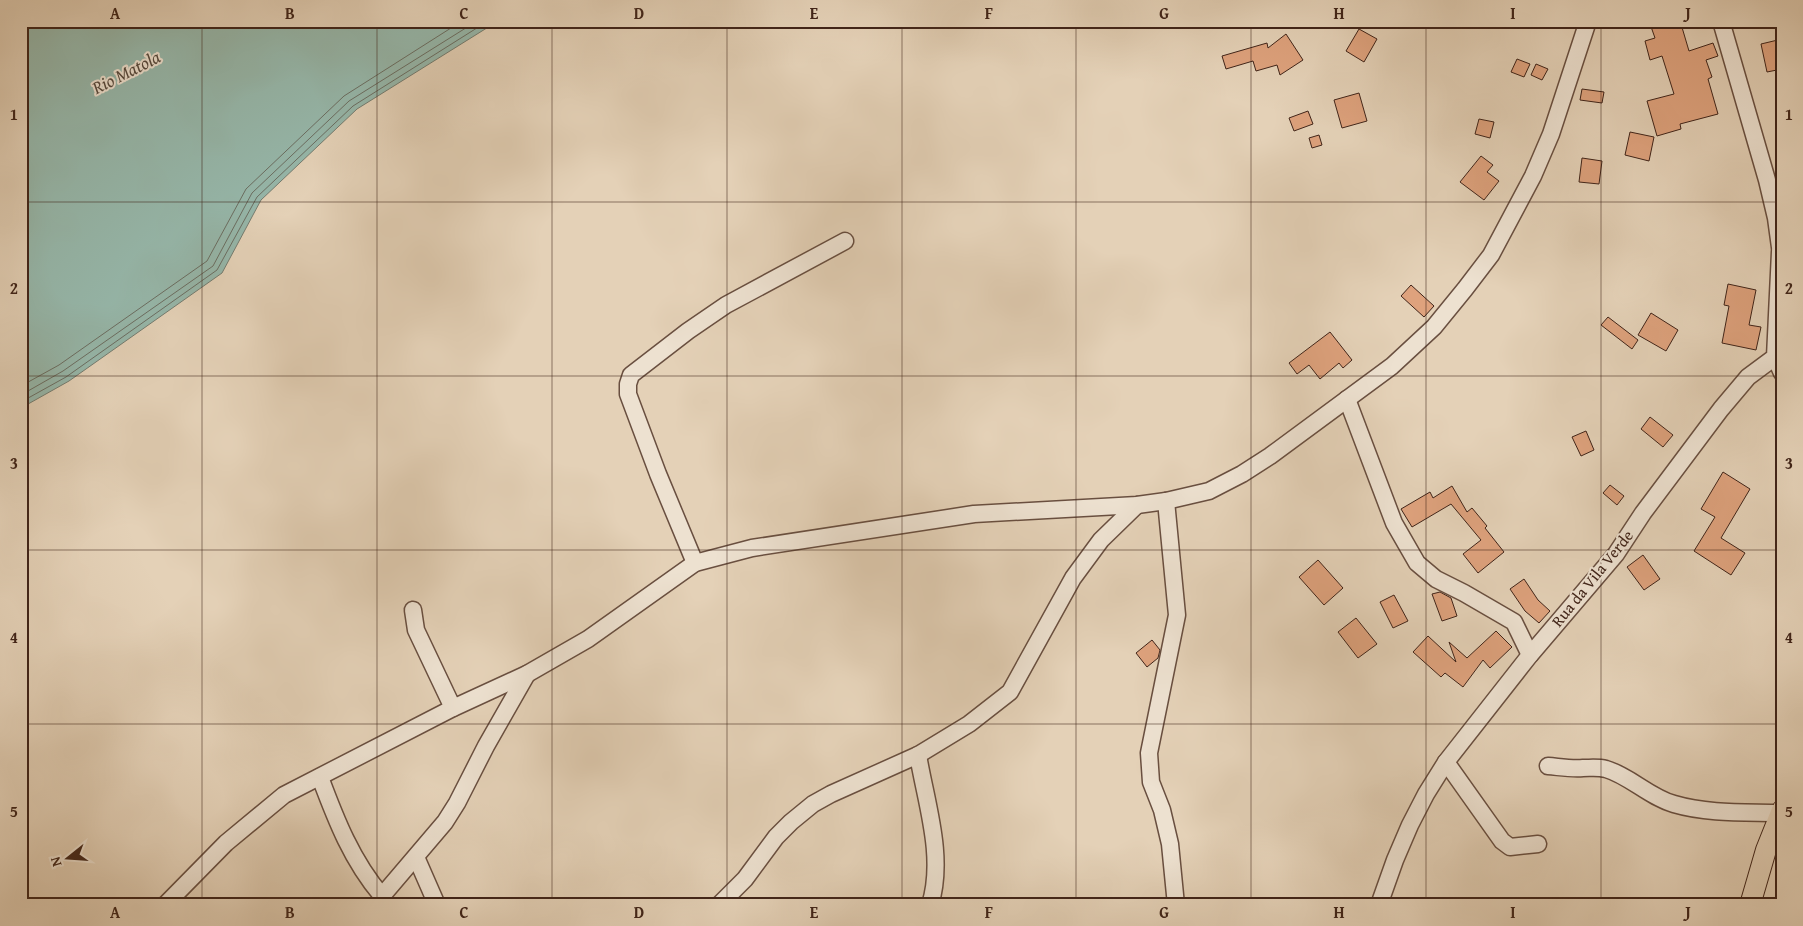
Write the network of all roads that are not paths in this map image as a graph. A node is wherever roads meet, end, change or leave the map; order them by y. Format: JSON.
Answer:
{"nodes":[{"id":1,"x":1588,"y":21,"type":"edge"},
{"id":2,"x":1721,"y":21,"type":"edge"},
{"id":3,"x":845,"y":241,"type":"dead end"},
{"id":4,"x":1781,"y":257,"type":"edge"},
{"id":5,"x":1775,"y":357,"type":"junction"},
{"id":6,"x":1782,"y":373,"type":"edge"},
{"id":7,"x":1347,"y":399,"type":"junction"},
{"id":8,"x":1166,"y":501,"type":"junction"},
{"id":9,"x":1137,"y":504,"type":"junction"},
{"id":10,"x":695,"y":563,"type":"junction"},
{"id":11,"x":413,"y":610,"type":"dead end"},
{"id":12,"x":1530,"y":655,"type":"junction"},
{"id":13,"x":527,"y":674,"type":"junction"},
{"id":14,"x":452,"y":708,"type":"junction"},
{"id":15,"x":918,"y":755,"type":"junction"},
{"id":16,"x":1446,"y":762,"type":"junction"},
{"id":17,"x":1548,"y":766,"type":"dead end"},
{"id":18,"x":320,"y":778,"type":"junction"},
{"id":19,"x":1781,"y":812,"type":"edge"},
{"id":20,"x":1538,"y":844,"type":"dead end"},
{"id":21,"x":416,"y":857,"type":"junction"},
{"id":22,"x":380,"y":900,"type":"edge"},
{"id":23,"x":165,"y":905,"type":"edge"},
{"id":24,"x":437,"y":905,"type":"edge"},
{"id":25,"x":719,"y":905,"type":"edge"},
{"id":26,"x":930,"y":905,"type":"edge"},
{"id":27,"x":1176,"y":905,"type":"edge"},
{"id":28,"x":1380,"y":905,"type":"edge"},
{"id":29,"x":1750,"y":905,"type":"edge"}],
"edges":[{"from":1,"to":7,"type":"street"},
{"from":2,"to":4,"type":"street"},
{"from":3,"to":10,"type":"street"},
{"from":4,"to":5,"type":"street"},
{"from":5,"to":6,"type":"street"},
{"from":5,"to":12,"type":"street","name":"Rua da Vila Verde"},
{"from":7,"to":8,"type":"street"},
{"from":7,"to":12,"type":"street"},
{"from":8,"to":9,"type":"street"},
{"from":8,"to":27,"type":"street"},
{"from":9,"to":10,"type":"street"},
{"from":9,"to":15,"type":"street"},
{"from":10,"to":13,"type":"street"},
{"from":11,"to":14,"type":"street"},
{"from":12,"to":16,"type":"street","name":"Rua da Vila Verde"},
{"from":13,"to":14,"type":"street"},
{"from":13,"to":21,"type":"street"},
{"from":14,"to":18,"type":"street"},
{"from":15,"to":25,"type":"street"},
{"from":15,"to":26,"type":"street"},
{"from":16,"to":20,"type":"street"},
{"from":16,"to":28,"type":"street","name":"Rua da Vila Verde"},
{"from":17,"to":19,"type":"street"},
{"from":18,"to":22,"type":"street"},
{"from":18,"to":23,"type":"street"},
{"from":19,"to":29,"type":"main road"},
{"from":21,"to":22,"type":"street"},
{"from":21,"to":24,"type":"street"}]}
